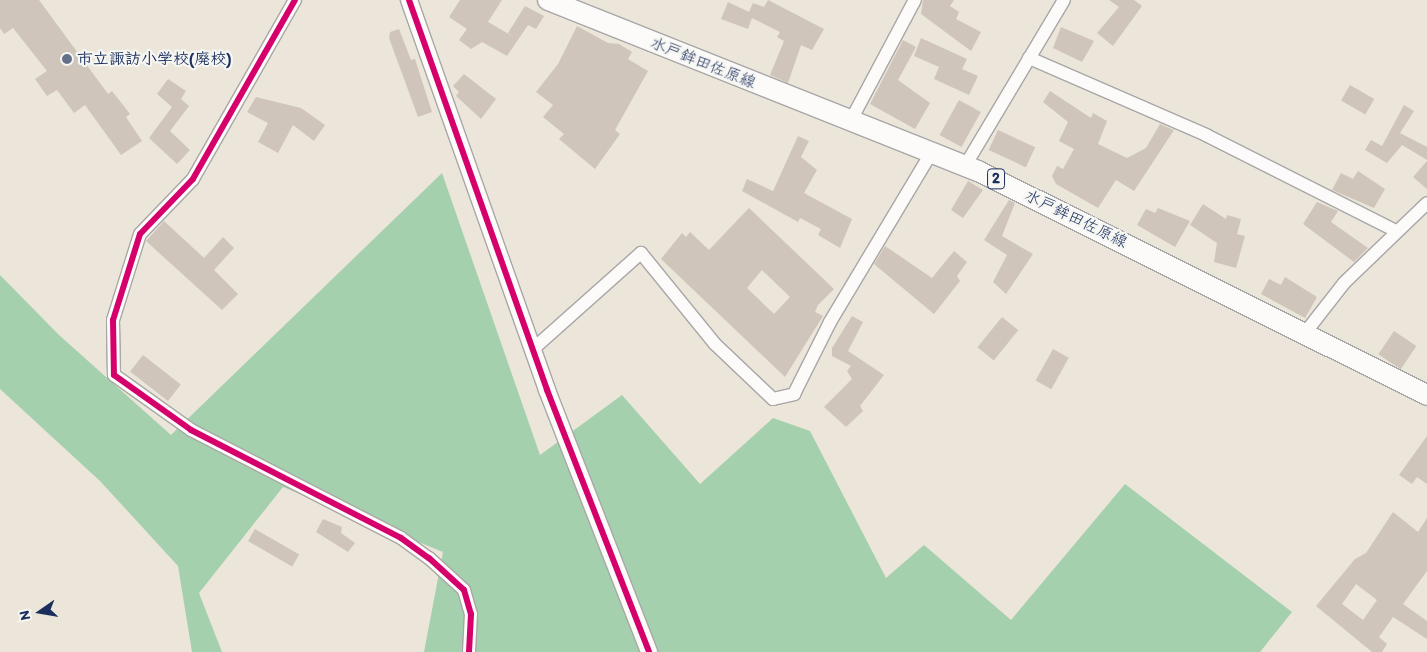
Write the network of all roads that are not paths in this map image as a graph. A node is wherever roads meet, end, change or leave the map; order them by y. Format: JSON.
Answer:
{"nodes":[{"id":1,"x":295,"y":0,"type":"edge"},
{"id":2,"x":409,"y":0,"type":"edge"},
{"id":3,"x":548,"y":0,"type":"edge"},
{"id":4,"x":915,"y":0,"type":"edge"},
{"id":5,"x":1064,"y":0,"type":"edge"},
{"id":6,"x":1030,"y":58,"type":"junction"},
{"id":7,"x":850,"y":122,"type":"junction"},
{"id":8,"x":931,"y":153,"type":"junction"},
{"id":9,"x":965,"y":166,"type":"junction"},
{"id":10,"x":1427,"y":202,"type":"edge"},
{"id":11,"x":1396,"y":231,"type":"junction"},
{"id":12,"x":1305,"y":333,"type":"junction"},
{"id":13,"x":532,"y":350,"type":"junction"},
{"id":14,"x":1427,"y":395,"type":"edge"},
{"id":15,"x":469,"y":652,"type":"edge"},
{"id":16,"x":649,"y":652,"type":"edge"}],
"edges":[{"from":1,"to":15,"type":"street"},
{"from":2,"to":13,"type":"street"},
{"from":3,"to":7,"type":"main road","name":"水戸鉾田佐原線","number":"2"},
{"from":4,"to":7,"type":"street"},
{"from":5,"to":6,"type":"street"},
{"from":6,"to":9,"type":"street"},
{"from":6,"to":11,"type":"street"},
{"from":7,"to":8,"type":"main road","name":"水戸鉾田佐原線","number":"2"},
{"from":8,"to":9,"type":"main road","name":"水戸鉾田佐原線","number":"2"},
{"from":8,"to":13,"type":"street"},
{"from":9,"to":12,"type":"main road","name":"水戸鉾田佐原線","number":"2"},
{"from":10,"to":11,"type":"street"},
{"from":11,"to":12,"type":"street"},
{"from":12,"to":14,"type":"main road","name":"水戸鉾田佐原線","number":"2"},
{"from":13,"to":16,"type":"street"}]}
